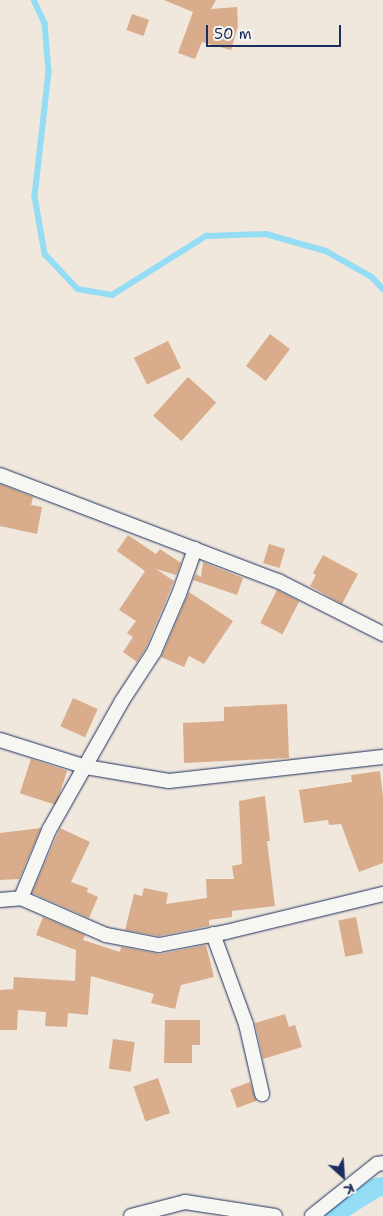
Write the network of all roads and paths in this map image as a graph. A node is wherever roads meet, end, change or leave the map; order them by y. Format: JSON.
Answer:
{"nodes":[{"id":1,"x":0,"y":475,"type":"edge"},
{"id":2,"x":195,"y":550,"type":"junction"},
{"id":3,"x":383,"y":634,"type":"edge"},
{"id":4,"x":0,"y":740,"type":"edge"},
{"id":5,"x":383,"y":757,"type":"edge"},
{"id":6,"x":86,"y":768,"type":"junction"},
{"id":7,"x":383,"y":894,"type":"edge"},
{"id":8,"x":20,"y":898,"type":"junction"},
{"id":9,"x":0,"y":900,"type":"edge"},
{"id":10,"x":213,"y":934,"type":"junction"},
{"id":11,"x":262,"y":1094,"type":"dead end"},
{"id":12,"x":383,"y":1163,"type":"edge"},
{"id":13,"x":131,"y":1216,"type":"edge"},
{"id":14,"x":275,"y":1216,"type":"edge"},
{"id":15,"x":312,"y":1216,"type":"edge"}],
"edges":[{"from":1,"to":2,"type":"street"},
{"from":2,"to":3,"type":"street"},
{"from":2,"to":6,"type":"street"},
{"from":4,"to":6,"type":"street"},
{"from":5,"to":6,"type":"street"},
{"from":6,"to":8,"type":"street"},
{"from":7,"to":10,"type":"street"},
{"from":8,"to":9,"type":"street"},
{"from":8,"to":10,"type":"street"},
{"from":10,"to":11,"type":"street"},
{"from":12,"to":15,"type":"street"},
{"from":13,"to":14,"type":"street"}]}
